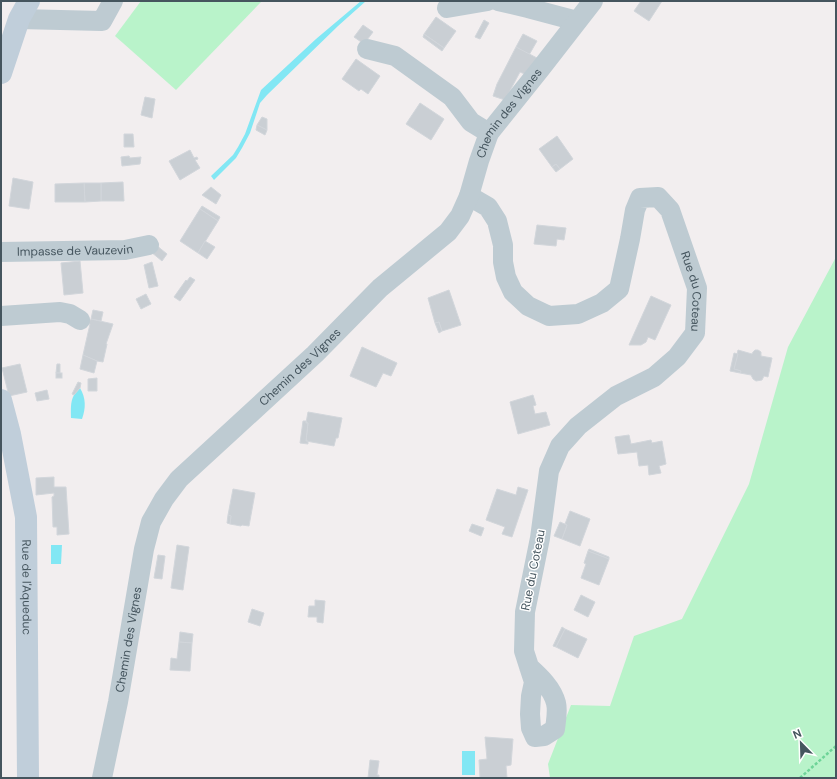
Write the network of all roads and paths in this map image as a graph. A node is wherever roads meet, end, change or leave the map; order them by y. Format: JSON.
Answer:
{"nodes":[{"id":1,"x":113,"y":1,"type":"edge"},
{"id":2,"x":488,"y":1,"type":"edge"},
{"id":3,"x":498,"y":1,"type":"edge"},
{"id":4,"x":593,"y":1,"type":"edge"},
{"id":5,"x":447,"y":8,"type":"dead end"},
{"id":6,"x":24,"y":10,"type":"edge"},
{"id":7,"x":577,"y":21,"type":"junction"},
{"id":8,"x":367,"y":49,"type":"dead end"},
{"id":9,"x":1,"y":73,"type":"edge"},
{"id":10,"x":489,"y":133,"type":"junction"},
{"id":11,"x":469,"y":196,"type":"junction"},
{"id":12,"x":149,"y":245,"type":"dead end"},
{"id":13,"x":1,"y":252,"type":"edge"},
{"id":14,"x":1,"y":316,"type":"edge"},
{"id":15,"x":80,"y":320,"type":"dead end"},
{"id":16,"x":1,"y":400,"type":"edge"},
{"id":17,"x":529,"y":667,"type":"dead end"},
{"id":18,"x":836,"y":746,"type":"edge"},
{"id":19,"x":28,"y":778,"type":"edge"},
{"id":20,"x":102,"y":778,"type":"edge"},
{"id":21,"x":800,"y":778,"type":"edge"}],
"edges":[{"from":1,"to":6,"type":"street"},
{"from":2,"to":5,"type":"street"},
{"from":3,"to":7,"type":"street"},
{"from":4,"to":7,"type":"street","name":"Chemin des Vignes"},
{"from":6,"to":9,"type":"street"},
{"from":7,"to":10,"type":"street","name":"Chemin des Vignes"},
{"from":8,"to":10,"type":"street"},
{"from":10,"to":11,"type":"street","name":"Chemin des Vignes"},
{"from":11,"to":17,"type":"street","name":"Rue du Coteau"},
{"from":11,"to":20,"type":"street","name":"Chemin des Vignes"},
{"from":12,"to":13,"type":"street","name":"Impasse de Vauzevin"},
{"from":14,"to":15,"type":"street"},
{"from":16,"to":19,"type":"street","name":"Rue de l'Aqueduc"},
{"from":18,"to":21,"type":"path"}]}
